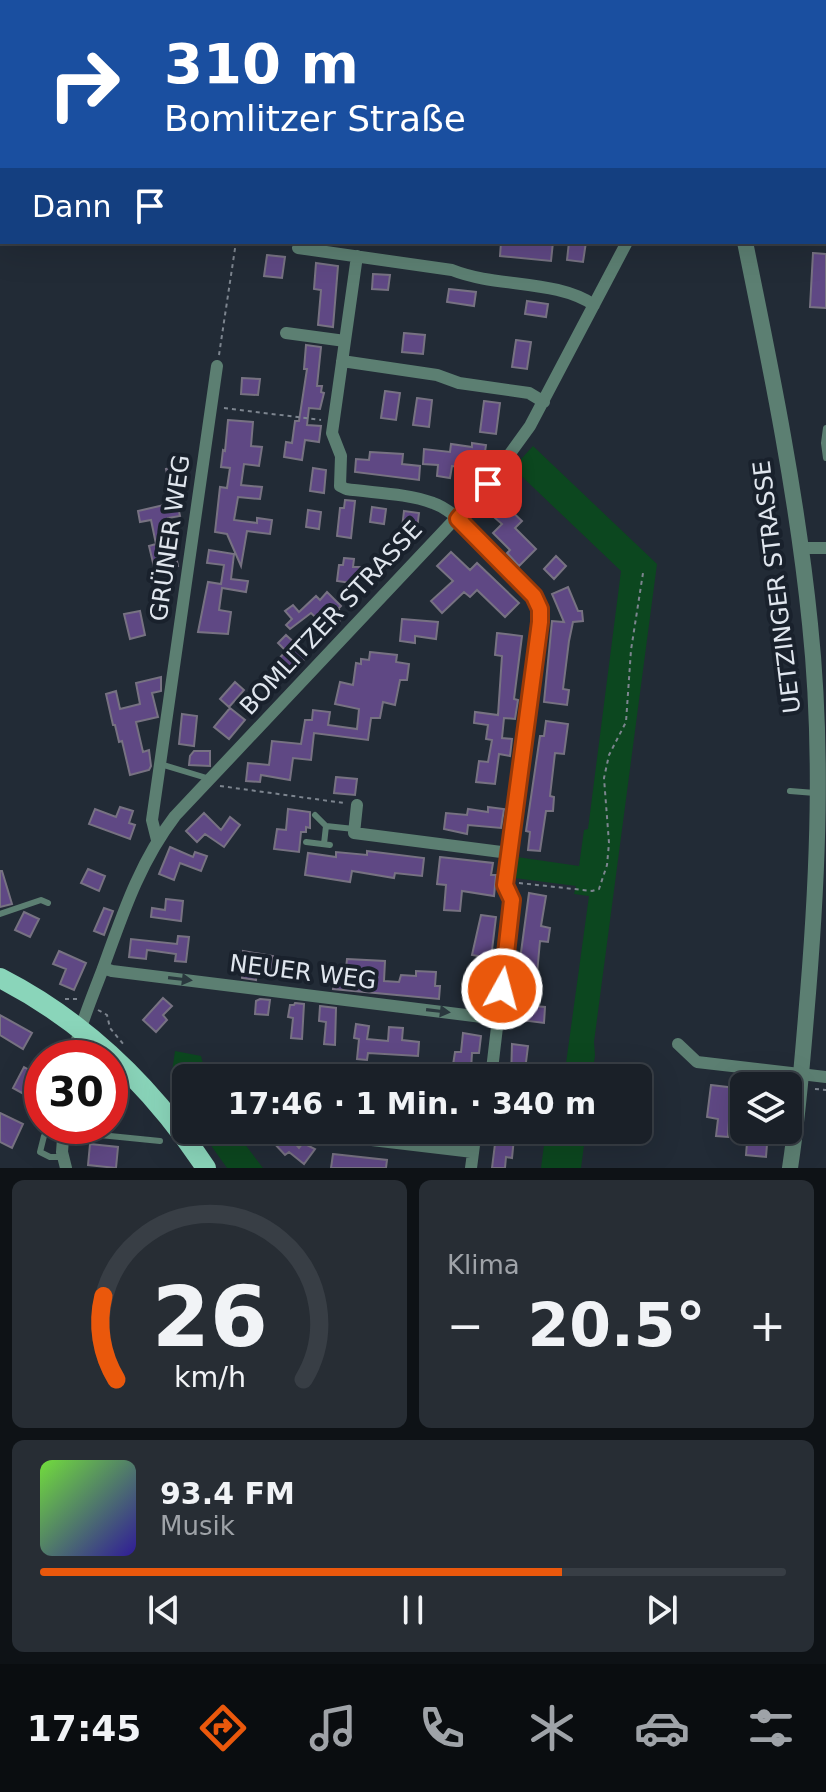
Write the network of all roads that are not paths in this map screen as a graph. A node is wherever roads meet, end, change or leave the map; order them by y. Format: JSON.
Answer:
{"nodes":[{"id":1,"x":626,"y":244,"type":"edge"},
{"id":2,"x":745,"y":244,"type":"edge"},
{"id":3,"x":298,"y":248,"type":"dead end"},
{"id":4,"x":357,"y":256,"type":"junction"},
{"id":5,"x":594,"y":305,"type":"junction"},
{"id":6,"x":286,"y":333,"type":"dead end"},
{"id":7,"x":345,"y":341,"type":"junction"},
{"id":8,"x":342,"y":361,"type":"junction"},
{"id":9,"x":217,"y":366,"type":"road end"},
{"id":10,"x":544,"y":402,"type":"junction"},
{"id":11,"x":826,"y":428,"type":"edge"},
{"id":12,"x":826,"y":458,"type":"edge"},
{"id":13,"x":458,"y":519,"type":"junction"},
{"id":14,"x":802,"y":548,"type":"junction"},
{"id":15,"x":826,"y":548,"type":"edge"},
{"id":16,"x":160,"y":764,"type":"junction"},
{"id":17,"x":211,"y":780,"type":"junction"},
{"id":18,"x":790,"y":791,"type":"dead end"},
{"id":19,"x":822,"y":794,"type":"edge"},
{"id":20,"x":357,"y":805,"type":"road end"},
{"id":21,"x":315,"y":815,"type":"dead end"},
{"id":22,"x":326,"y":826,"type":"junction"},
{"id":23,"x":354,"y":829,"type":"junction"},
{"id":24,"x":157,"y":840,"type":"junction"},
{"id":25,"x":306,"y":842,"type":"dead end"},
{"id":26,"x":509,"y":853,"type":"junction"},
{"id":27,"x":48,"y":903,"type":"dead end"},
{"id":28,"x":0,"y":914,"type":"edge"},
{"id":29,"x":103,"y":968,"type":"junction"},
{"id":30,"x":0,"y":978,"type":"edge"},
{"id":31,"x":498,"y":1019,"type":"junction"},
{"id":32,"x":79,"y":1028,"type":"junction"},
{"id":33,"x":76,"y":1040,"type":"edge"},
{"id":34,"x":678,"y":1044,"type":"dead end"},
{"id":35,"x":493,"y":1064,"type":"edge"},
{"id":36,"x":784,"y":1072,"type":"edge"},
{"id":37,"x":801,"y":1072,"type":"edge"},
{"id":38,"x":802,"y":1074,"type":"edge"},
{"id":39,"x":826,"y":1077,"type":"edge"},
{"id":40,"x":128,"y":1137,"type":"edge"},
{"id":41,"x":160,"y":1141,"type":"dead end"},
{"id":42,"x":43,"y":1144,"type":"edge"},
{"id":43,"x":406,"y":1144,"type":"edge"},
{"id":44,"x":474,"y":1144,"type":"edge"},
{"id":45,"x":793,"y":1144,"type":"edge"},
{"id":46,"x":473,"y":1152,"type":"junction"},
{"id":47,"x":64,"y":1163,"type":"edge"},
{"id":48,"x":206,"y":1168,"type":"edge"},
{"id":49,"x":471,"y":1168,"type":"edge"},
{"id":50,"x":790,"y":1168,"type":"edge"}],
"edges":[{"from":1,"to":5,"type":"street","name":"BOMLITZER STRASSE"},
{"from":2,"to":14,"type":"street","name":"UETZINGER STRASSE"},
{"from":3,"to":4,"type":"street"},
{"from":4,"to":5,"type":"street"},
{"from":4,"to":7,"type":"street"},
{"from":5,"to":10,"type":"street","name":"BOMLITZER STRASSE"},
{"from":6,"to":7,"type":"street"},
{"from":7,"to":8,"type":"street"},
{"from":8,"to":10,"type":"street"},
{"from":8,"to":13,"type":"street"},
{"from":9,"to":16,"type":"street","name":"GRÜNER WEG"},
{"from":10,"to":13,"type":"street","name":"BOMLITZER STRASSE"},
{"from":11,"to":12,"type":"lane"},
{"from":13,"to":17,"type":"street","name":"BOMLITZER STRASSE"},
{"from":13,"to":26,"type":"street"},
{"from":14,"to":15,"type":"street"},
{"from":14,"to":19,"type":"street","name":"UETZINGER STRASSE"},
{"from":16,"to":17,"type":"lane"},
{"from":16,"to":24,"type":"street","name":"GRÜNER WEG"},
{"from":17,"to":24,"type":"street","name":"BOMLITZER STRASSE"},
{"from":18,"to":19,"type":"lane"},
{"from":19,"to":37,"type":"street","name":"UETZINGER STRASSE"},
{"from":20,"to":23,"type":"street"},
{"from":21,"to":22,"type":"lane"},
{"from":22,"to":23,"type":"lane"},
{"from":22,"to":25,"type":"lane"},
{"from":23,"to":26,"type":"street"},
{"from":24,"to":29,"type":"street","name":"BOMLITZER STRASSE"},
{"from":26,"to":31,"type":"street"},
{"from":27,"to":28,"type":"lane"},
{"from":29,"to":31,"type":"street","name":"NEUER WEG","one_way":true},
{"from":29,"to":32,"type":"street","name":"BOMLITZER STRASSE"},
{"from":30,"to":32,"type":"main road"},
{"from":31,"to":35,"type":"street"},
{"from":32,"to":33,"type":"street","name":"BOMLITZER STRASSE"},
{"from":32,"to":48,"type":"main road"},
{"from":34,"to":36,"type":"street"},
{"from":38,"to":39,"type":"street"},
{"from":40,"to":41,"type":"lane"},
{"from":42,"to":47,"type":"lane"},
{"from":43,"to":46,"type":"street"},
{"from":44,"to":46,"type":"street"},
{"from":45,"to":50,"type":"street","name":"UETZINGER STRASSE"},
{"from":46,"to":49,"type":"street"}]}
